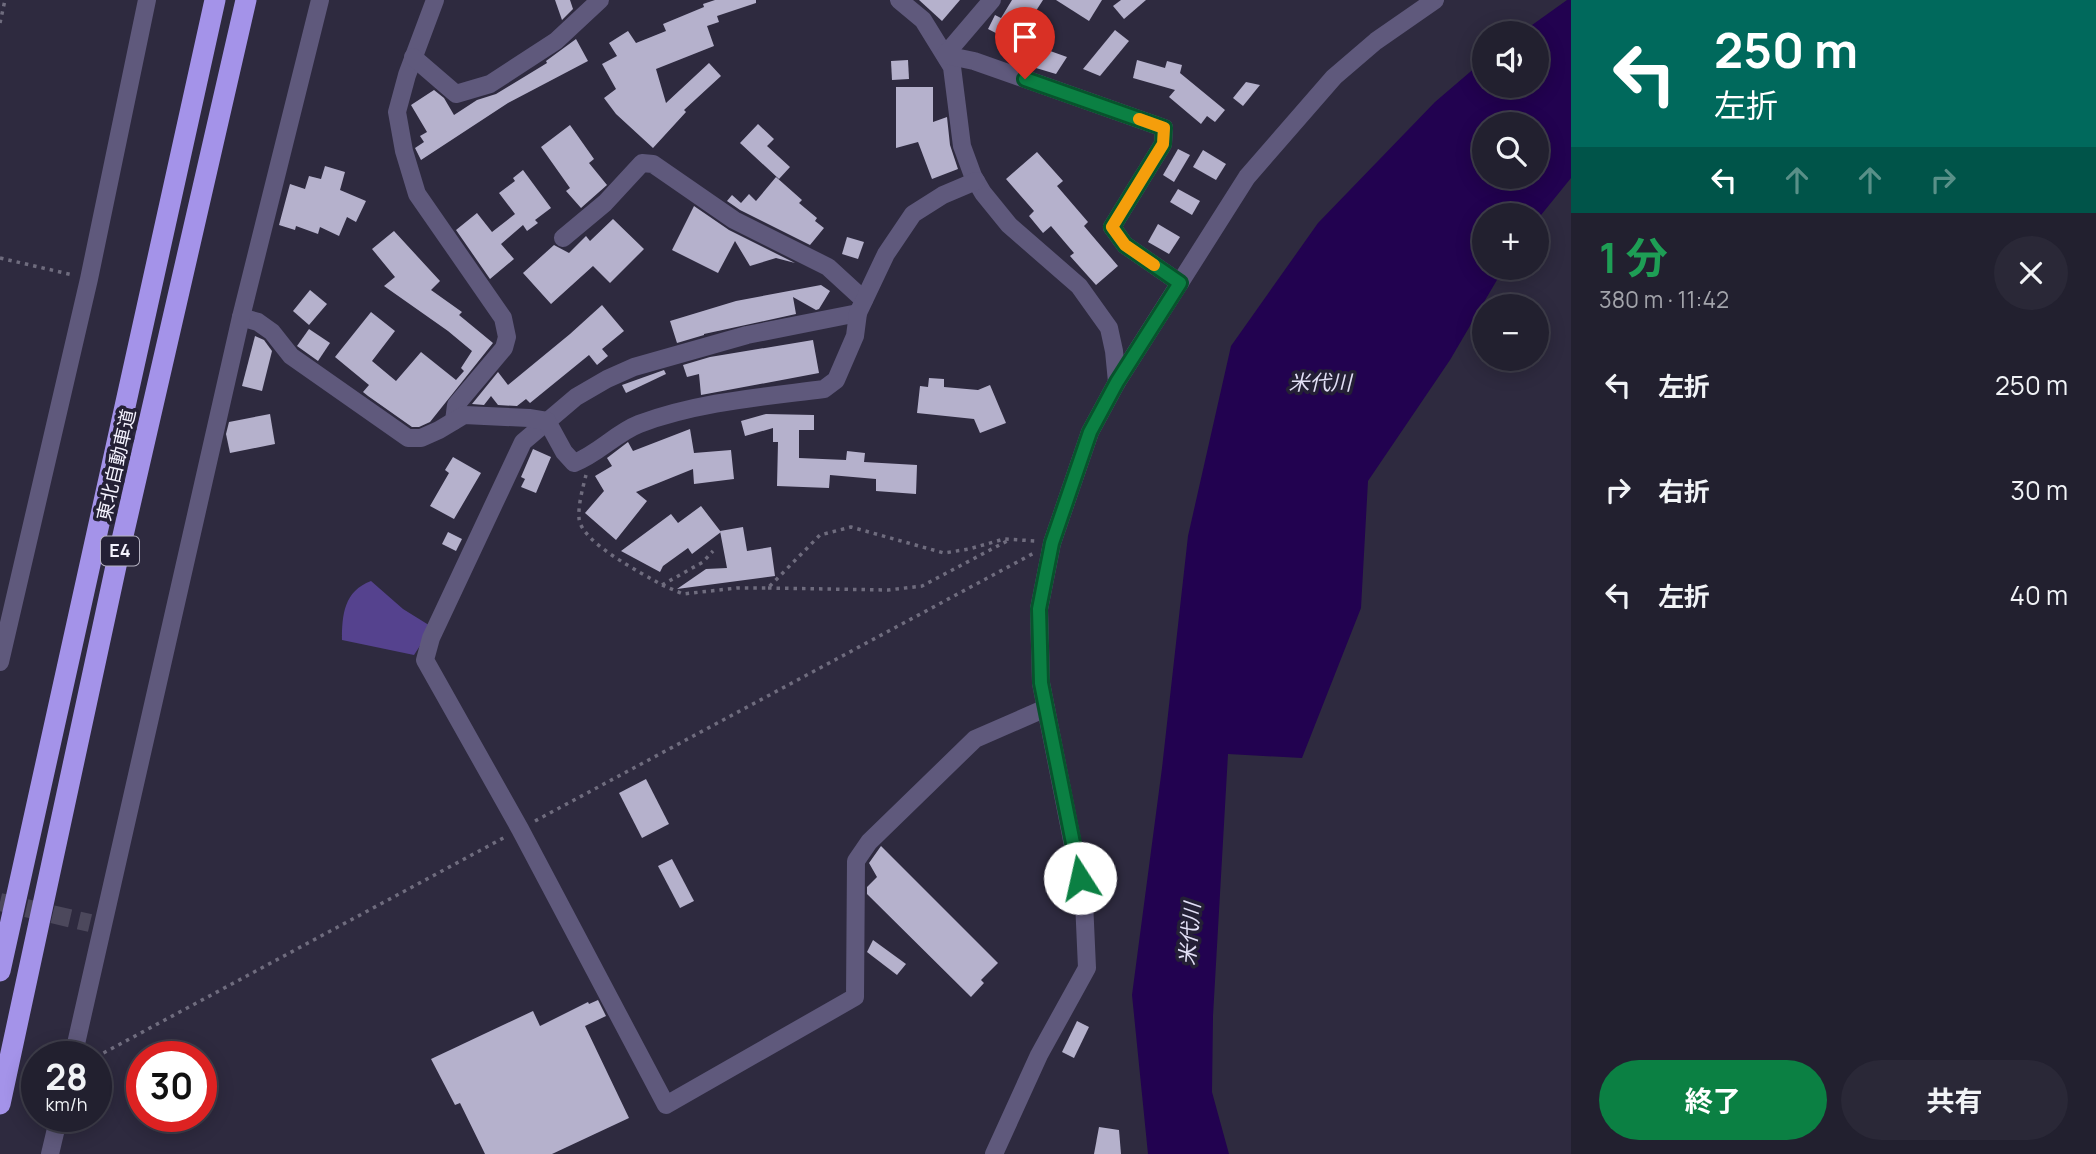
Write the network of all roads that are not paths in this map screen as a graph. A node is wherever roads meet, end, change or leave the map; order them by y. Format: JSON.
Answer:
{"nodes":[{"id":1,"x":147,"y":0,"type":"edge"},
{"id":2,"x":215,"y":0,"type":"edge"},
{"id":3,"x":246,"y":0,"type":"edge"},
{"id":4,"x":320,"y":0,"type":"edge"},
{"id":5,"x":435,"y":0,"type":"edge"},
{"id":6,"x":600,"y":0,"type":"edge"},
{"id":7,"x":900,"y":0,"type":"edge"},
{"id":8,"x":992,"y":0,"type":"edge"},
{"id":9,"x":1435,"y":0,"type":"edge"},
{"id":10,"x":945,"y":55,"type":"junction"},
{"id":11,"x":413,"y":57,"type":"junction"},
{"id":12,"x":976,"y":181,"type":"junction"},
{"id":13,"x":563,"y":238,"type":"dead end"},
{"id":14,"x":1180,"y":283,"type":"junction"},
{"id":15,"x":861,"y":307,"type":"junction"},
{"id":16,"x":241,"y":317,"type":"junction"},
{"id":17,"x":1117,"y":382,"type":"junction"},
{"id":18,"x":454,"y":421,"type":"junction"},
{"id":19,"x":548,"y":421,"type":"junction"},
{"id":20,"x":0,"y":662,"type":"edge"},
{"id":21,"x":1046,"y":708,"type":"junction"},
{"id":22,"x":0,"y":971,"type":"edge"},
{"id":23,"x":76,"y":1041,"type":"edge"},
{"id":24,"x":0,"y":1104,"type":"edge"},
{"id":25,"x":55,"y":1132,"type":"edge"},
{"id":26,"x":50,"y":1154,"type":"edge"},
{"id":27,"x":994,"y":1154,"type":"edge"}],
"edges":[{"from":1,"to":20,"type":"street"},
{"from":2,"to":22,"type":"highway","name":"東北自動車道","number":"E4"},
{"from":3,"to":24,"type":"highway","name":"東北自動車道","number":"E4"},
{"from":4,"to":16,"type":"street"},
{"from":5,"to":11,"type":"street"},
{"from":6,"to":11,"type":"street"},
{"from":7,"to":10,"type":"street"},
{"from":8,"to":10,"type":"street"},
{"from":9,"to":14,"type":"street"},
{"from":10,"to":12,"type":"street"},
{"from":10,"to":14,"type":"street"},
{"from":11,"to":18,"type":"street"},
{"from":12,"to":15,"type":"street"},
{"from":12,"to":17,"type":"street"},
{"from":13,"to":15,"type":"street"},
{"from":14,"to":17,"type":"street"},
{"from":15,"to":19,"type":"street"},
{"from":15,"to":19,"type":"street"},
{"from":16,"to":18,"type":"street"},
{"from":16,"to":23,"type":"street"},
{"from":17,"to":21,"type":"street"},
{"from":18,"to":19,"type":"street"},
{"from":19,"to":21,"type":"street"},
{"from":21,"to":27,"type":"street"},
{"from":25,"to":26,"type":"street"}]}
